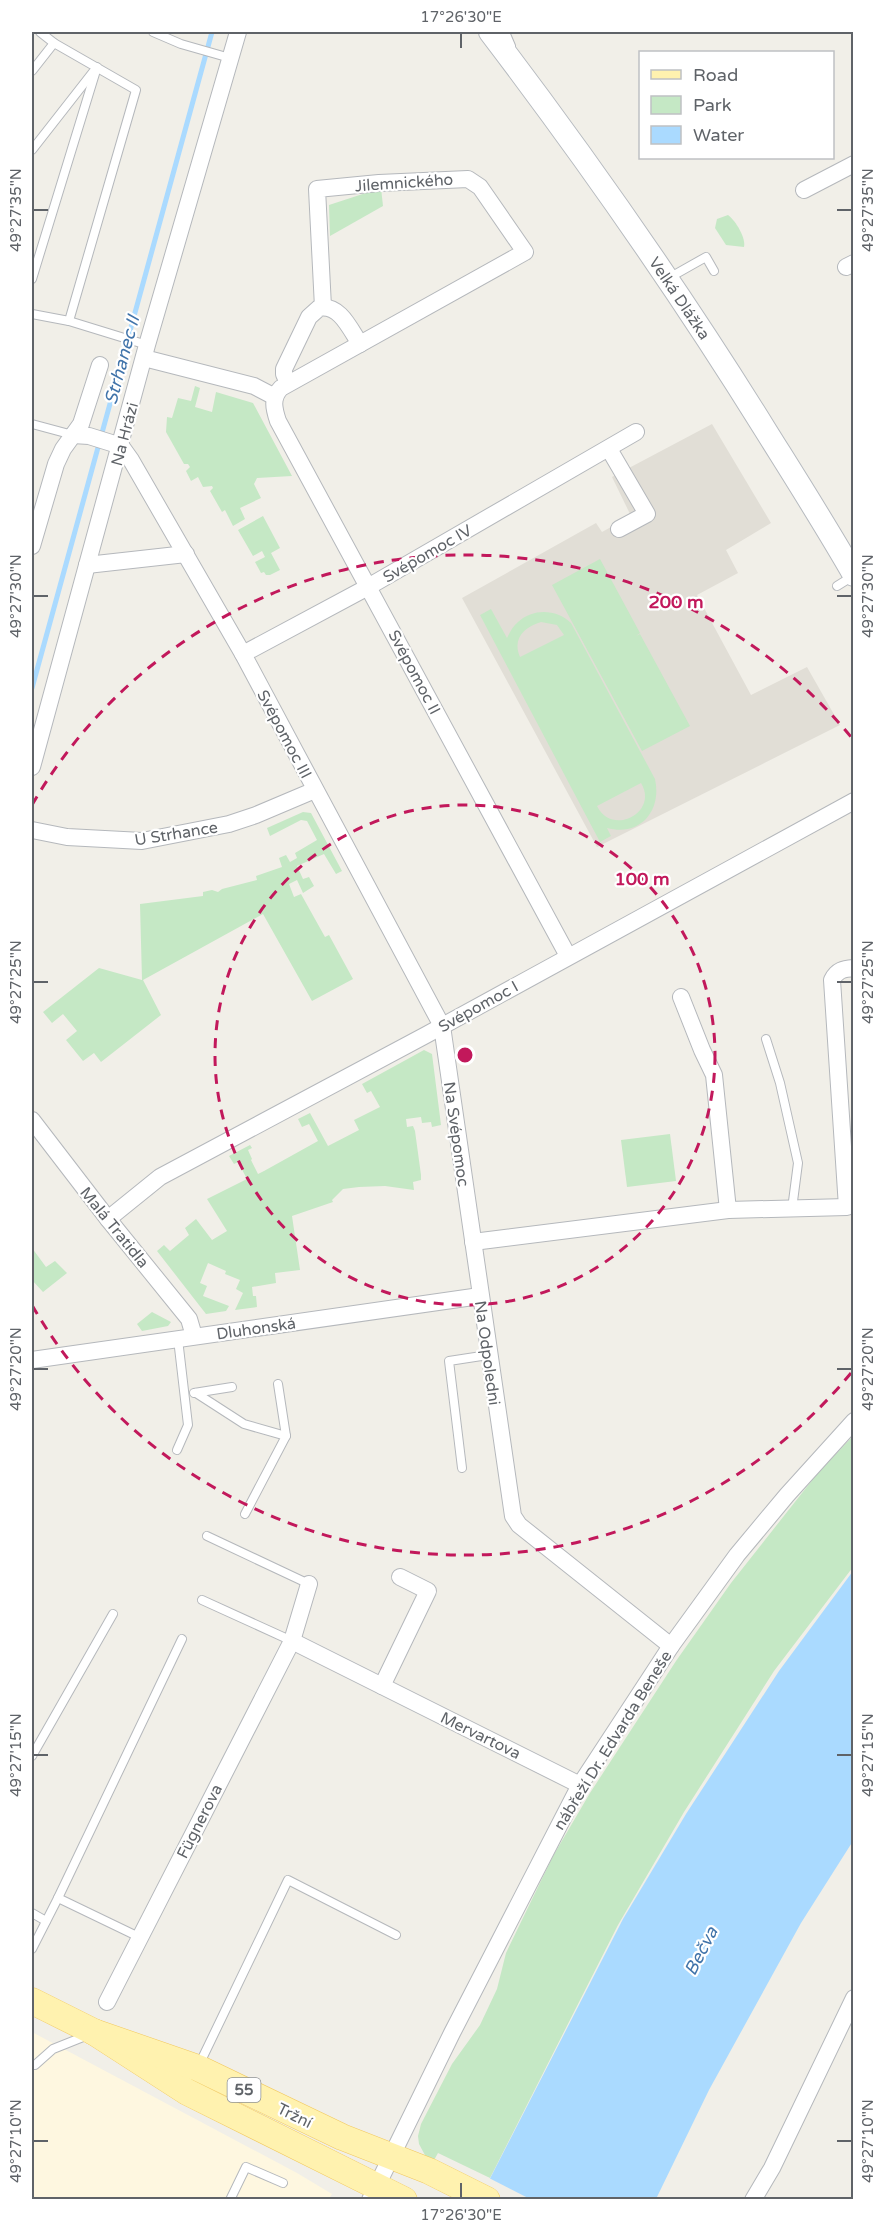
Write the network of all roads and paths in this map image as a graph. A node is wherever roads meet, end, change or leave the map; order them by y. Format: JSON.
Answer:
{"nodes":[{"id":1,"x":40,"y":32,"type":"edge"},
{"id":2,"x":153,"y":32,"type":"edge"},
{"id":3,"x":238,"y":32,"type":"edge"},
{"id":4,"x":490,"y":32,"type":"edge"},
{"id":5,"x":505,"y":32,"type":"edge"},
{"id":6,"x":54,"y":43,"type":"junction"},
{"id":7,"x":223,"y":56,"type":"junction"},
{"id":8,"x":516,"y":66,"type":"junction"},
{"id":9,"x":97,"y":67,"type":"junction"},
{"id":10,"x":32,"y":71,"type":"edge"},
{"id":11,"x":32,"y":150,"type":"edge"},
{"id":12,"x":854,"y":164,"type":"edge"},
{"id":13,"x":804,"y":190,"type":"dead end"},
{"id":14,"x":714,"y":271,"type":"dead end"},
{"id":15,"x":32,"y":279,"type":"edge"},
{"id":16,"x":667,"y":279,"type":"junction"},
{"id":17,"x":323,"y":307,"type":"junction"},
{"id":18,"x":32,"y":314,"type":"edge"},
{"id":19,"x":69,"y":321,"type":"junction"},
{"id":20,"x":360,"y":344,"type":"junction"},
{"id":21,"x":141,"y":348,"type":"junction"},
{"id":22,"x":100,"y":365,"type":"dead end"},
{"id":23,"x":281,"y":389,"type":"junction"},
{"id":24,"x":32,"y":424,"type":"edge"},
{"id":25,"x":636,"y":432,"type":"dead end"},
{"id":26,"x":81,"y":435,"type":"junction"},
{"id":27,"x":114,"y":444,"type":"junction"},
{"id":28,"x":609,"y":449,"type":"junction"},
{"id":29,"x":619,"y":530,"type":"dead end"},
{"id":30,"x":32,"y":546,"type":"edge"},
{"id":31,"x":186,"y":555,"type":"junction"},
{"id":32,"x":87,"y":565,"type":"junction"},
{"id":33,"x":849,"y":572,"type":"edge"},
{"id":34,"x":368,"y":587,"type":"junction"},
{"id":35,"x":243,"y":654,"type":"junction"},
{"id":36,"x":32,"y":767,"type":"edge"},
{"id":37,"x":315,"y":790,"type":"junction"},
{"id":38,"x":854,"y":801,"type":"edge"},
{"id":39,"x":32,"y":830,"type":"edge"},
{"id":40,"x":568,"y":956,"type":"junction"},
{"id":41,"x":854,"y":968,"type":"edge"},
{"id":42,"x":681,"y":997,"type":"dead end"},
{"id":43,"x":442,"y":1026,"type":"junction"},
{"id":44,"x":766,"y":1039,"type":"dead end"},
{"id":45,"x":32,"y":1120,"type":"edge"},
{"id":46,"x":792,"y":1209,"type":"junction"},
{"id":47,"x":850,"y":1209,"type":"edge"},
{"id":48,"x":728,"y":1210,"type":"junction"},
{"id":49,"x":108,"y":1219,"type":"junction"},
{"id":50,"x":473,"y":1242,"type":"junction"},
{"id":51,"x":480,"y":1296,"type":"junction"},
{"id":52,"x":186,"y":1337,"type":"junction"},
{"id":53,"x":488,"y":1355,"type":"junction"},
{"id":54,"x":32,"y":1360,"type":"edge"},
{"id":55,"x":278,"y":1384,"type":"dead end"},
{"id":56,"x":232,"y":1387,"type":"dead end"},
{"id":57,"x":196,"y":1393,"type":"junction"},
{"id":58,"x":184,"y":1395,"type":"junction"},
{"id":59,"x":854,"y":1421,"type":"edge"},
{"id":60,"x":286,"y":1436,"type":"junction"},
{"id":61,"x":177,"y":1450,"type":"dead end"},
{"id":62,"x":462,"y":1468,"type":"dead end"},
{"id":63,"x":245,"y":1514,"type":"dead end"},
{"id":64,"x":207,"y":1536,"type":"dead end"},
{"id":65,"x":400,"y":1577,"type":"dead end"},
{"id":66,"x":309,"y":1584,"type":"joint"},
{"id":67,"x":202,"y":1600,"type":"dead end"},
{"id":68,"x":112,"y":1614,"type":"dead end"},
{"id":69,"x":182,"y":1639,"type":"dead end"},
{"id":70,"x":292,"y":1641,"type":"junction"},
{"id":71,"x":671,"y":1646,"type":"junction"},
{"id":72,"x":382,"y":1686,"type":"junction"},
{"id":73,"x":32,"y":1756,"type":"edge"},
{"id":74,"x":580,"y":1785,"type":"junction"},
{"id":75,"x":58,"y":1898,"type":"junction"},
{"id":76,"x":32,"y":1913,"type":"edge"},
{"id":77,"x":46,"y":1921,"type":"junction"},
{"id":78,"x":396,"y":1935,"type":"dead end"},
{"id":79,"x":139,"y":1937,"type":"junction"},
{"id":80,"x":32,"y":1949,"type":"edge"},
{"id":81,"x":854,"y":1998,"type":"edge"},
{"id":82,"x":32,"y":2001,"type":"edge"},
{"id":83,"x":107,"y":2002,"type":"dead end"},
{"id":84,"x":94,"y":2032,"type":"junction"},
{"id":85,"x":32,"y":2064,"type":"edge"},
{"id":86,"x":198,"y":2068,"type":"junction"},
{"id":87,"x":391,"y":2157,"type":"junction"},
{"id":88,"x":772,"y":2168,"type":"junction"},
{"id":89,"x":283,"y":2183,"type":"dead end"},
{"id":90,"x":374,"y":2193,"type":"edge"},
{"id":91,"x":230,"y":2199,"type":"edge"},
{"id":92,"x":404,"y":2199,"type":"edge"},
{"id":93,"x":487,"y":2199,"type":"edge"},
{"id":94,"x":753,"y":2199,"type":"edge"},
{"id":95,"x":762,"y":2199,"type":"edge"}],
"edges":[{"from":1,"to":6,"type":"lane"},
{"from":2,"to":7,"type":"lane"},
{"from":3,"to":7,"type":"street","name":"Na Hrázi"},
{"from":4,"to":8,"type":"street","name":"Velká Dlážka"},
{"from":5,"to":8,"type":"lane"},
{"from":6,"to":9,"type":"lane"},
{"from":6,"to":10,"type":"lane"},
{"from":7,"to":21,"type":"street","name":"Na Hrázi"},
{"from":8,"to":16,"type":"street","name":"Velká Dlážka"},
{"from":9,"to":11,"type":"lane"},
{"from":9,"to":15,"type":"lane"},
{"from":9,"to":19,"type":"lane"},
{"from":12,"to":13,"type":"street"},
{"from":14,"to":16,"type":"lane"},
{"from":16,"to":33,"type":"street","name":"Velká Dlážka"},
{"from":17,"to":20,"type":"street"},
{"from":17,"to":20,"type":"street","name":"Jilemnického"},
{"from":17,"to":23,"type":"street"},
{"from":18,"to":19,"type":"lane"},
{"from":19,"to":21,"type":"lane"},
{"from":20,"to":23,"type":"street","name":"Jilemnického"},
{"from":21,"to":23,"type":"street"},
{"from":21,"to":27,"type":"street","name":"Na Hrázi"},
{"from":22,"to":26,"type":"street"},
{"from":23,"to":34,"type":"street","name":"Svépomoc II"},
{"from":24,"to":26,"type":"lane"},
{"from":25,"to":28,"type":"street","name":"Svépomoc IV"},
{"from":26,"to":27,"type":"street"},
{"from":26,"to":30,"type":"street"},
{"from":27,"to":31,"type":"street","name":"Svépomoc III"},
{"from":27,"to":32,"type":"street","name":"Na Hrázi"},
{"from":28,"to":29,"type":"street"},
{"from":28,"to":34,"type":"street","name":"Svépomoc IV"},
{"from":31,"to":32,"type":"street"},
{"from":31,"to":35,"type":"street","name":"Svépomoc III"},
{"from":32,"to":36,"type":"street","name":"Na Hrázi"},
{"from":34,"to":35,"type":"street","name":"Svépomoc IV"},
{"from":34,"to":40,"type":"street","name":"Svépomoc II"},
{"from":35,"to":37,"type":"street","name":"Svépomoc III"},
{"from":37,"to":39,"type":"street","name":"U Strhance"},
{"from":37,"to":43,"type":"street","name":"Svépomoc III"},
{"from":38,"to":40,"type":"street","name":"Svépomoc I"},
{"from":40,"to":43,"type":"street","name":"Svépomoc I"},
{"from":41,"to":47,"type":"street"},
{"from":42,"to":48,"type":"street"},
{"from":43,"to":49,"type":"street","name":"Svépomoc I"},
{"from":43,"to":50,"type":"street","name":"Na Svépomoc"},
{"from":44,"to":46,"type":"lane"},
{"from":45,"to":49,"type":"street","name":"Malá Tratidla"},
{"from":46,"to":47,"type":"street"},
{"from":46,"to":48,"type":"street"},
{"from":48,"to":50,"type":"street"},
{"from":49,"to":52,"type":"street","name":"Malá Tratidla"},
{"from":50,"to":51,"type":"street","name":"Na Odpoledni"},
{"from":51,"to":52,"type":"street","name":"Dluhonská"},
{"from":51,"to":53,"type":"street","name":"Na Odpoledni"},
{"from":52,"to":54,"type":"street","name":"Dluhonská"},
{"from":52,"to":58,"type":"lane"},
{"from":53,"to":62,"type":"lane"},
{"from":53,"to":71,"type":"street","name":"Na Odpoledni"},
{"from":55,"to":60,"type":"lane"},
{"from":56,"to":57,"type":"lane"},
{"from":57,"to":58,"type":"lane"},
{"from":57,"to":60,"type":"lane"},
{"from":58,"to":61,"type":"lane"},
{"from":59,"to":71,"type":"street","name":"nábřeží Dr. Edvarda Beneše"},
{"from":60,"to":63,"type":"lane"},
{"from":64,"to":66,"type":"lane"},
{"from":65,"to":72,"type":"street"},
{"from":66,"to":70,"type":"street"},
{"from":67,"to":70,"type":"lane"},
{"from":68,"to":73,"type":"lane"},
{"from":69,"to":75,"type":"lane"},
{"from":70,"to":72,"type":"street","name":"Mervartova"},
{"from":70,"to":79,"type":"street","name":"Fügnerova"},
{"from":71,"to":74,"type":"street","name":"nábřeží Dr. Edvarda Beneše"},
{"from":72,"to":74,"type":"street","name":"Mervartova"},
{"from":74,"to":87,"type":"street","name":"nábřeží Dr. Edvarda Beneše"},
{"from":75,"to":77,"type":"lane"},
{"from":75,"to":79,"type":"lane"},
{"from":76,"to":77,"type":"lane"},
{"from":77,"to":80,"type":"lane"},
{"from":78,"to":86,"type":"lane"},
{"from":79,"to":83,"type":"street","name":"Fügnerova"},
{"from":81,"to":88,"type":"street"},
{"from":82,"to":84,"type":"main road","name":"Tržní","number":"55"},
{"from":84,"to":85,"type":"lane"},
{"from":84,"to":86,"type":"main road","name":"Tržní","number":"55"},
{"from":84,"to":90,"type":"main road","name":"Tržní","number":"55"},
{"from":86,"to":87,"type":"main road","name":"Tržní","number":"55"},
{"from":87,"to":90,"type":"street","name":"nábřeží Dr. Edvarda Beneše"},
{"from":87,"to":93,"type":"main road","name":"Tržní","number":"55"},
{"from":88,"to":94,"type":"street"},
{"from":88,"to":95,"type":"street"},
{"from":89,"to":91,"type":"lane"},
{"from":90,"to":92,"type":"main road","name":"Tržní","number":"55"}]}
